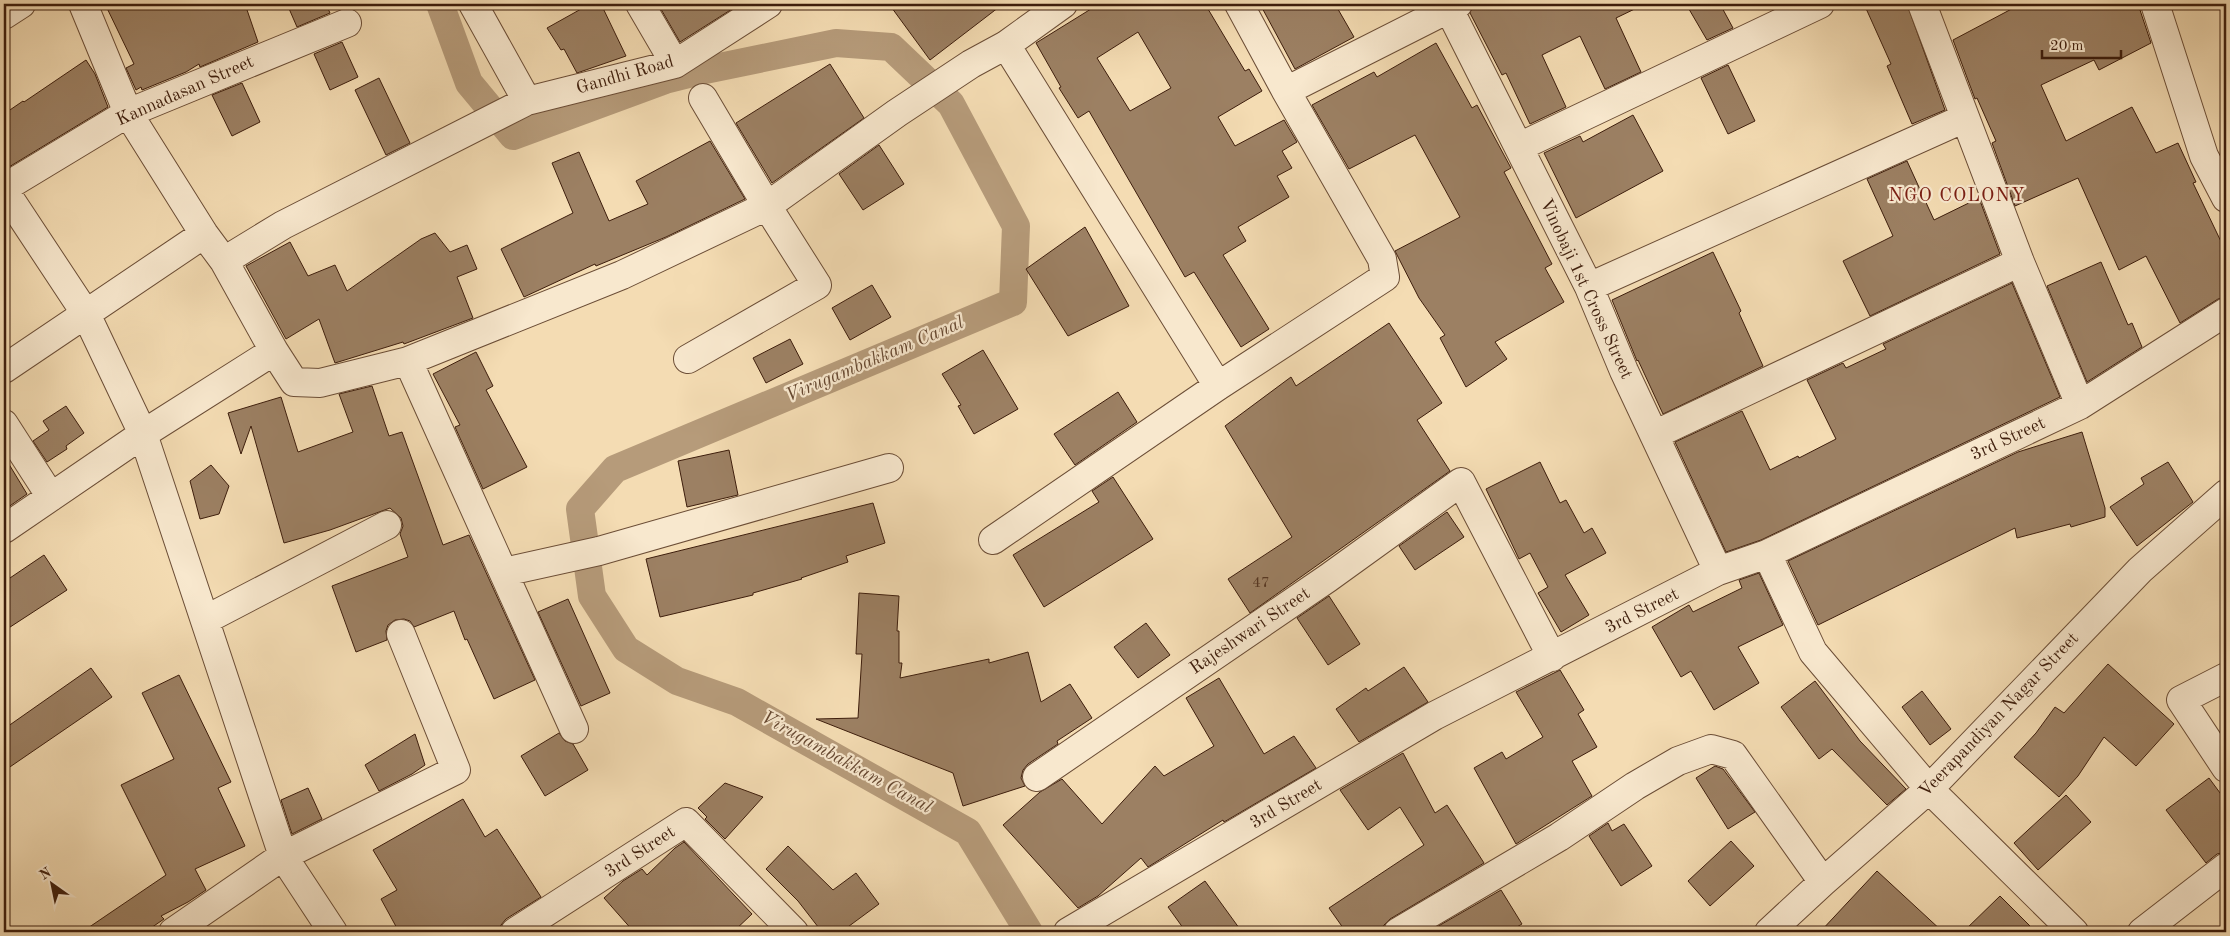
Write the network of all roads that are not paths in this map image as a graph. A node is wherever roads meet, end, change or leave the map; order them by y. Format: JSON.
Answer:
{"nodes":[{"id":1,"x":21,"y":4,"type":"edge"},
{"id":2,"x":83,"y":4,"type":"edge"},
{"id":3,"x":472,"y":4,"type":"edge"},
{"id":4,"x":640,"y":4,"type":"edge"},
{"id":5,"x":768,"y":4,"type":"edge"},
{"id":6,"x":1063,"y":4,"type":"edge"},
{"id":7,"x":1239,"y":4,"type":"edge"},
{"id":8,"x":1820,"y":4,"type":"edge"},
{"id":9,"x":1922,"y":4,"type":"edge"},
{"id":10,"x":2155,"y":4,"type":"edge"},
{"id":11,"x":1454,"y":6,"type":"edge"},
{"id":12,"x":4,"y":15,"type":"edge"},
{"id":13,"x":347,"y":23,"type":"dead end"},
{"id":14,"x":1006,"y":45,"type":"junction"},
{"id":15,"x":675,"y":64,"type":"junction"},
{"id":16,"x":1286,"y":91,"type":"junction"},
{"id":17,"x":704,"y":98,"type":"dead end"},
{"id":18,"x":527,"y":101,"type":"junction"},
{"id":19,"x":128,"y":113,"type":"junction"},
{"id":20,"x":1965,"y":118,"type":"junction"},
{"id":21,"x":1519,"y":147,"type":"junction"},
{"id":22,"x":4,"y":189,"type":"edge"},
{"id":23,"x":2226,"y":198,"type":"edge"},
{"id":24,"x":767,"y":206,"type":"junction"},
{"id":25,"x":204,"y":234,"type":"junction"},
{"id":26,"x":224,"y":261,"type":"junction"},
{"id":27,"x":2020,"y":262,"type":"junction"},
{"id":28,"x":1589,"y":287,"type":"junction"},
{"id":29,"x":2226,"y":312,"type":"edge"},
{"id":30,"x":86,"y":314,"type":"junction"},
{"id":31,"x":274,"y":351,"type":"junction"},
{"id":32,"x":688,"y":358,"type":"dead end"},
{"id":33,"x":408,"y":360,"type":"junction"},
{"id":34,"x":4,"y":369,"type":"edge"},
{"id":35,"x":1218,"y":386,"type":"junction"},
{"id":36,"x":2080,"y":405,"type":"junction"},
{"id":37,"x":4,"y":424,"type":"edge"},
{"id":38,"x":143,"y":434,"type":"junction"},
{"id":39,"x":1654,"y":435,"type":"junction"},
{"id":40,"x":889,"y":468,"type":"dead end"},
{"id":41,"x":2226,"y":494,"type":"edge"},
{"id":42,"x":51,"y":497,"type":"junction"},
{"id":43,"x":388,"y":525,"type":"dead end"},
{"id":44,"x":4,"y":530,"type":"edge"},
{"id":45,"x":994,"y":540,"type":"dead end"},
{"id":46,"x":1767,"y":554,"type":"junction"},
{"id":47,"x":1718,"y":571,"type":"junction"},
{"id":48,"x":504,"y":572,"type":"junction"},
{"id":49,"x":205,"y":620,"type":"junction"},
{"id":50,"x":400,"y":634,"type":"dead end"},
{"id":51,"x":1552,"y":657,"type":"junction"},
{"id":52,"x":2226,"y":676,"type":"edge"},
{"id":53,"x":574,"y":729,"type":"dead end"},
{"id":54,"x":2226,"y":768,"type":"edge"},
{"id":55,"x":1037,"y":777,"type":"dead end"},
{"id":56,"x":1929,"y":790,"type":"junction"},
{"id":57,"x":283,"y":856,"type":"junction"},
{"id":58,"x":2226,"y":867,"type":"edge"},
{"id":59,"x":1823,"y":882,"type":"junction"},
{"id":60,"x":1076,"y":930,"type":"edge"},
{"id":61,"x":173,"y":932,"type":"edge"},
{"id":62,"x":333,"y":932,"type":"edge"},
{"id":63,"x":515,"y":932,"type":"edge"},
{"id":64,"x":794,"y":932,"type":"edge"},
{"id":65,"x":1398,"y":932,"type":"edge"},
{"id":66,"x":1769,"y":932,"type":"edge"},
{"id":67,"x":2074,"y":932,"type":"edge"},
{"id":68,"x":2142,"y":932,"type":"edge"}],
"edges":[{"from":1,"to":12,"type":"street"},
{"from":2,"to":19,"type":"street"},
{"from":3,"to":18,"type":"street"},
{"from":4,"to":15,"type":"street"},
{"from":5,"to":15,"type":"street","name":"Gandhi Road"},
{"from":6,"to":14,"type":"street"},
{"from":7,"to":16,"type":"street"},
{"from":8,"to":21,"type":"street"},
{"from":9,"to":20,"type":"street"},
{"from":10,"to":23,"type":"street"},
{"from":11,"to":16,"type":"street"},
{"from":11,"to":21,"type":"street","name":"Vinobaji 1st Cross Street"},
{"from":13,"to":19,"type":"street","name":"Kannadasan Street"},
{"from":14,"to":24,"type":"street"},
{"from":14,"to":35,"type":"street"},
{"from":15,"to":18,"type":"street","name":"Gandhi Road"},
{"from":16,"to":35,"type":"street"},
{"from":17,"to":24,"type":"street"},
{"from":18,"to":26,"type":"street","name":"Gandhi Road"},
{"from":19,"to":22,"type":"street","name":"Kannadasan Street"},
{"from":19,"to":25,"type":"street"},
{"from":20,"to":27,"type":"street"},
{"from":20,"to":28,"type":"street"},
{"from":21,"to":28,"type":"street","name":"Vinobaji 1st Cross Street"},
{"from":22,"to":30,"type":"street"},
{"from":24,"to":32,"type":"street"},
{"from":24,"to":33,"type":"street"},
{"from":25,"to":26,"type":"street"},
{"from":25,"to":30,"type":"street"},
{"from":26,"to":31,"type":"street"},
{"from":27,"to":36,"type":"street"},
{"from":27,"to":39,"type":"street"},
{"from":28,"to":39,"type":"street","name":"Vinobaji 1st Cross Street"},
{"from":29,"to":36,"type":"street","name":"3rd Street"},
{"from":30,"to":34,"type":"street"},
{"from":30,"to":38,"type":"street"},
{"from":31,"to":33,"type":"street"},
{"from":31,"to":38,"type":"street"},
{"from":33,"to":48,"type":"street"},
{"from":35,"to":45,"type":"street"},
{"from":36,"to":46,"type":"street","name":"3rd Street"},
{"from":37,"to":42,"type":"street"},
{"from":38,"to":42,"type":"street"},
{"from":38,"to":49,"type":"street"},
{"from":39,"to":47,"type":"street","name":"Vinobaji 1st Cross Street"},
{"from":40,"to":48,"type":"street"},
{"from":41,"to":56,"type":"street","name":"Veerapandiyan Nagar Street"},
{"from":42,"to":44,"type":"street"},
{"from":43,"to":49,"type":"street"},
{"from":46,"to":47,"type":"street","name":"3rd Street"},
{"from":46,"to":56,"type":"street"},
{"from":47,"to":51,"type":"street","name":"3rd Street"},
{"from":48,"to":53,"type":"street"},
{"from":49,"to":57,"type":"street"},
{"from":50,"to":57,"type":"street"},
{"from":51,"to":55,"type":"street","name":"Rajeshwari Street"},
{"from":51,"to":60,"type":"street","name":"3rd Street"},
{"from":52,"to":54,"type":"street"},
{"from":56,"to":59,"type":"street","name":"Veerapandiyan Nagar Street"},
{"from":56,"to":67,"type":"street"},
{"from":57,"to":61,"type":"street"},
{"from":57,"to":62,"type":"street"},
{"from":58,"to":68,"type":"street"},
{"from":59,"to":65,"type":"street"},
{"from":59,"to":66,"type":"street","name":"Veerapandiyan Nagar Street"},
{"from":63,"to":64,"type":"street","name":"3rd Street"}]}
